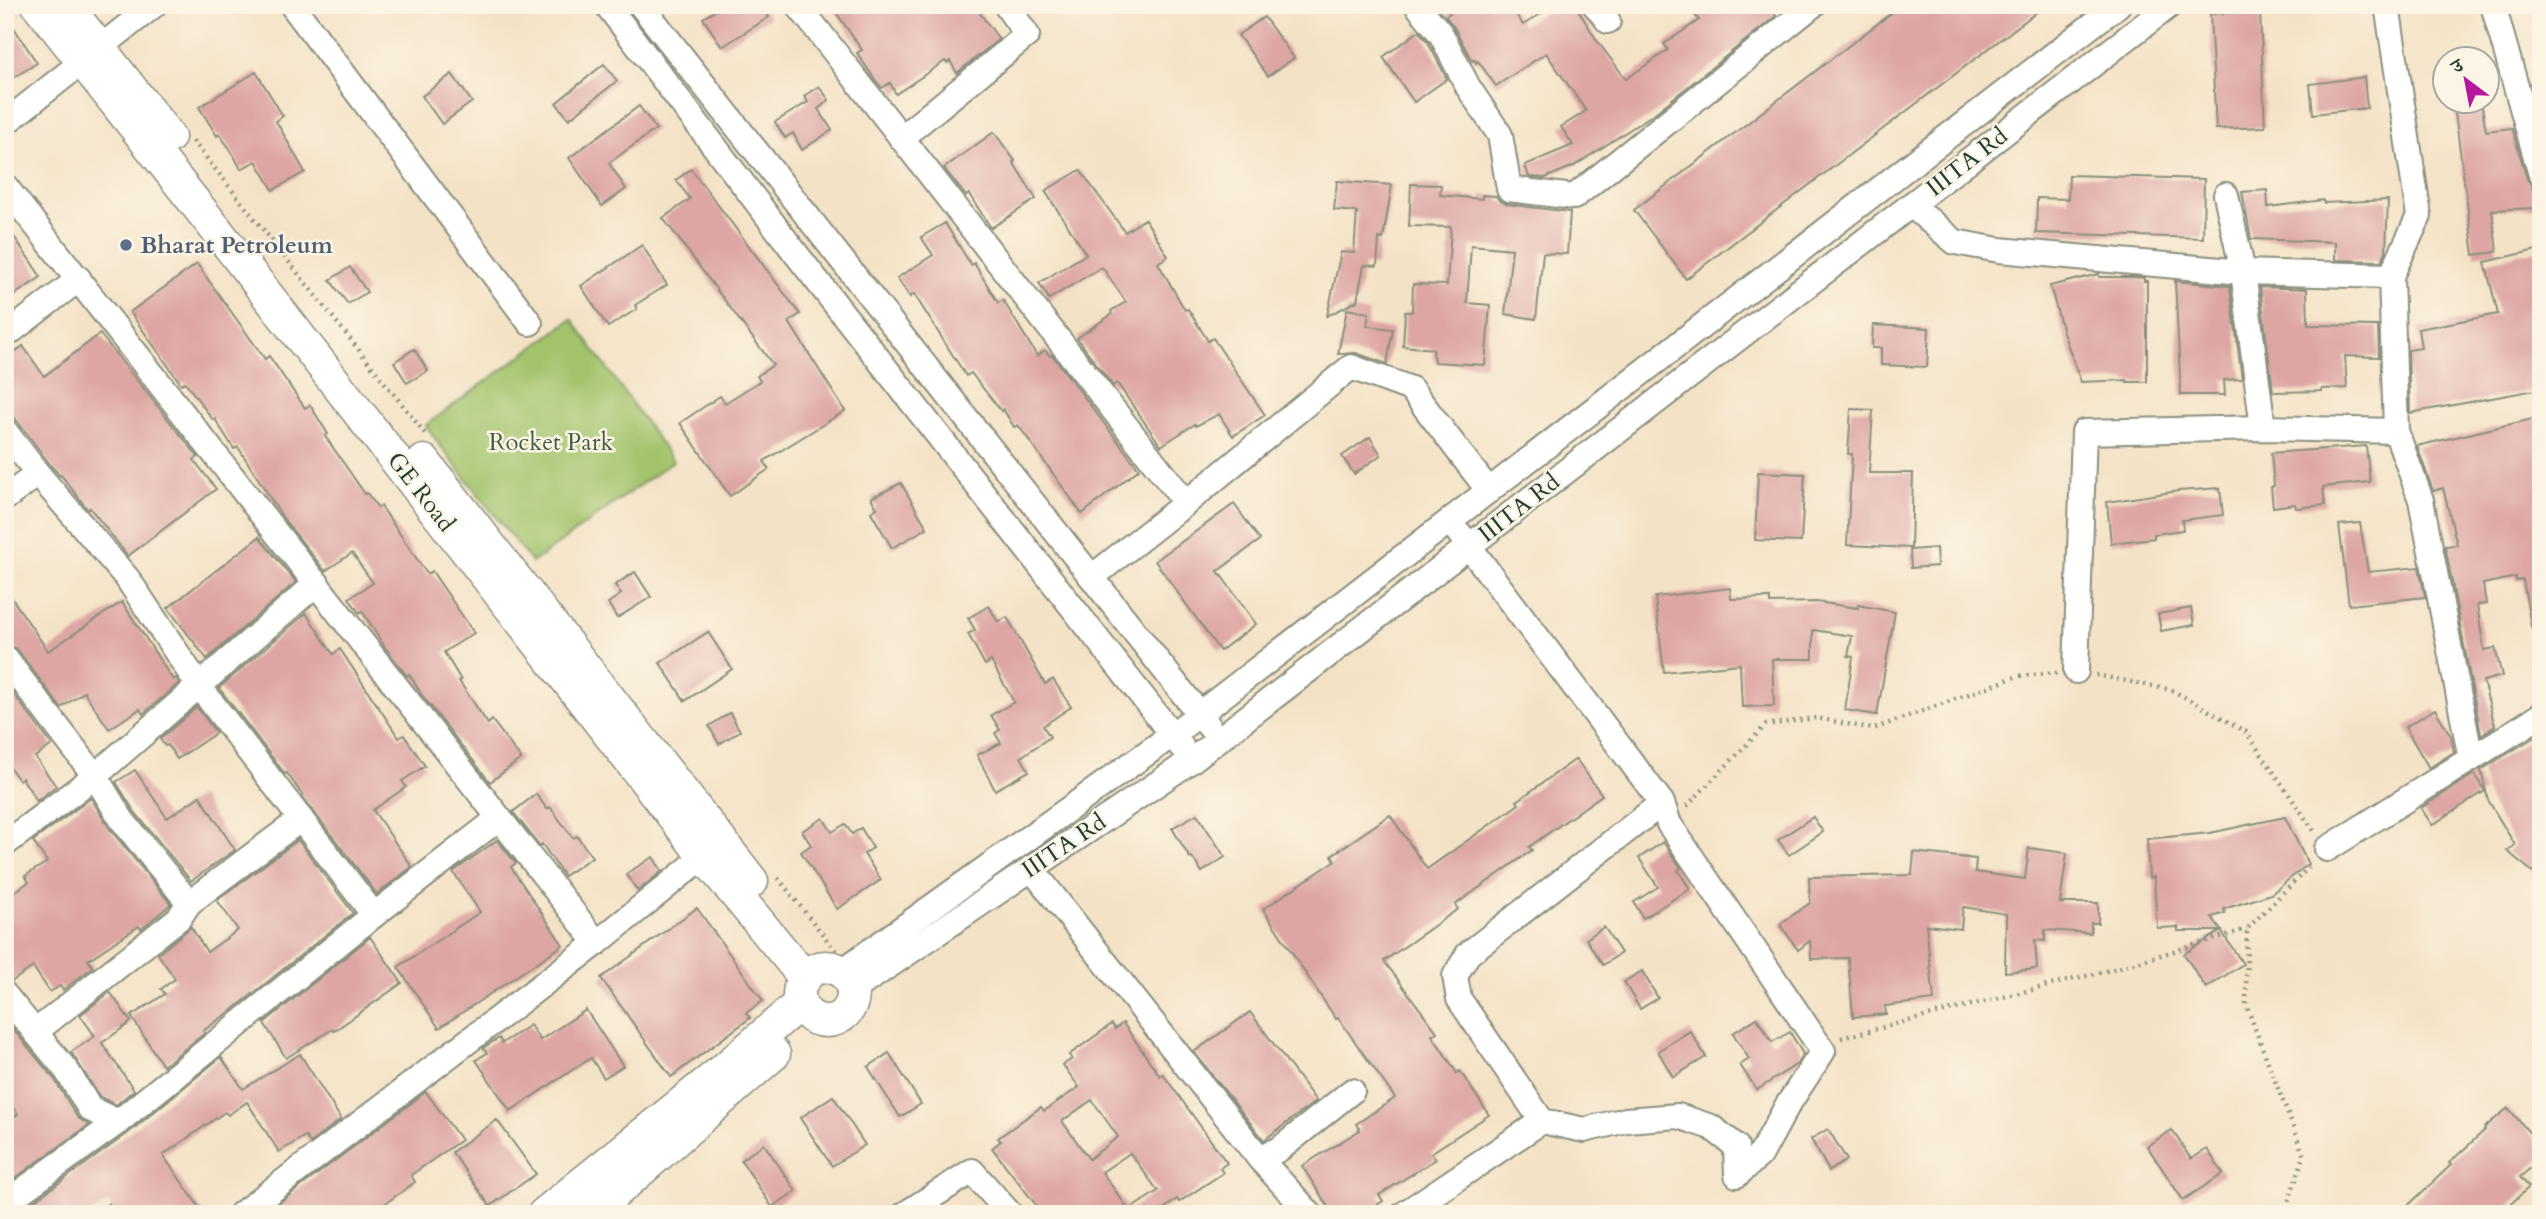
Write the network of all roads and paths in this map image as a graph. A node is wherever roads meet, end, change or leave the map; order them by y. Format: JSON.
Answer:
{"nodes":[{"id":1,"x":38,"y":5,"type":"edge"},
{"id":2,"x":66,"y":5,"type":"edge"},
{"id":3,"x":154,"y":5,"type":"edge"},
{"id":4,"x":292,"y":5,"type":"edge"},
{"id":5,"x":607,"y":5,"type":"edge"},
{"id":6,"x":641,"y":5,"type":"edge"},
{"id":7,"x":799,"y":5,"type":"edge"},
{"id":8,"x":1006,"y":5,"type":"edge"},
{"id":9,"x":1417,"y":5,"type":"edge"},
{"id":10,"x":2118,"y":5,"type":"edge"},
{"id":11,"x":2170,"y":5,"type":"edge"},
{"id":12,"x":2387,"y":5,"type":"edge"},
{"id":13,"x":2493,"y":5,"type":"edge"},
{"id":14,"x":1806,"y":7,"type":"edge"},
{"id":15,"x":91,"y":56,"type":"junction"},
{"id":16,"x":5,"y":123,"type":"edge"},
{"id":17,"x":901,"y":138,"type":"junction"},
{"id":18,"x":2541,"y":175,"type":"edge"},
{"id":19,"x":5,"y":186,"type":"edge"},
{"id":20,"x":2227,"y":195,"type":"dead end"},
{"id":21,"x":1911,"y":205,"type":"junction"},
{"id":22,"x":2243,"y":272,"type":"junction"},
{"id":23,"x":2392,"y":276,"type":"junction"},
{"id":24,"x":79,"y":279,"type":"junction"},
{"id":25,"x":530,"y":323,"type":"dead end"},
{"id":26,"x":5,"y":336,"type":"edge"},
{"id":27,"x":2263,"y":428,"type":"junction"},
{"id":28,"x":2396,"y":430,"type":"junction"},
{"id":29,"x":5,"y":431,"type":"edge"},
{"id":30,"x":38,"y":474,"type":"junction"},
{"id":31,"x":1489,"y":491,"type":"junction"},
{"id":32,"x":5,"y":498,"type":"edge"},
{"id":33,"x":1186,"y":503,"type":"junction"},
{"id":34,"x":1450,"y":521,"type":"junction"},
{"id":35,"x":462,"y":527,"type":"junction"},
{"id":36,"x":1469,"y":546,"type":"junction"},
{"id":37,"x":1091,"y":577,"type":"junction"},
{"id":38,"x":317,"y":583,"type":"junction"},
{"id":39,"x":5,"y":657,"type":"edge"},
{"id":40,"x":2076,"y":671,"type":"junction"},
{"id":41,"x":200,"y":685,"type":"junction"},
{"id":42,"x":1200,"y":714,"type":"junction"},
{"id":43,"x":2541,"y":715,"type":"edge"},
{"id":44,"x":1172,"y":735,"type":"junction"},
{"id":45,"x":1219,"y":739,"type":"junction"},
{"id":46,"x":2471,"y":759,"type":"junction"},
{"id":47,"x":1192,"y":760,"type":"junction"},
{"id":48,"x":95,"y":776,"type":"junction"},
{"id":49,"x":1665,"y":813,"type":"junction"},
{"id":50,"x":499,"y":818,"type":"junction"},
{"id":51,"x":301,"y":819,"type":"junction"},
{"id":52,"x":5,"y":844,"type":"edge"},
{"id":53,"x":2327,"y":849,"type":"junction"},
{"id":54,"x":704,"y":856,"type":"junction"},
{"id":55,"x":1031,"y":868,"type":"junction"},
{"id":56,"x":189,"y":903,"type":"junction"},
{"id":57,"x":374,"y":915,"type":"junction"},
{"id":58,"x":2247,"y":929,"type":"junction"},
{"id":59,"x":597,"y":943,"type":"junction"},
{"id":60,"x":822,"y":988,"type":"junction"},
{"id":61,"x":5,"y":995,"type":"edge"},
{"id":62,"x":1804,"y":1024,"type":"junction"},
{"id":63,"x":35,"y":1032,"type":"junction"},
{"id":64,"x":1352,"y":1091,"type":"dead end"},
{"id":65,"x":1542,"y":1121,"type":"junction"},
{"id":66,"x":118,"y":1122,"type":"junction"},
{"id":67,"x":1260,"y":1160,"type":"junction"},
{"id":68,"x":8,"y":1196,"type":"edge"},
{"id":69,"x":241,"y":1214,"type":"edge"},
{"id":70,"x":544,"y":1214,"type":"edge"},
{"id":71,"x":591,"y":1214,"type":"edge"},
{"id":72,"x":905,"y":1214,"type":"edge"},
{"id":73,"x":1010,"y":1214,"type":"edge"},
{"id":74,"x":1310,"y":1214,"type":"edge"},
{"id":75,"x":1404,"y":1214,"type":"edge"},
{"id":76,"x":2284,"y":1214,"type":"edge"}],
"edges":[{"from":1,"to":15,"type":"main road","name":"GE Road"},
{"from":2,"to":15,"type":"main road","name":"GE Road"},
{"from":3,"to":15,"type":"street"},
{"from":4,"to":25,"type":"street"},
{"from":5,"to":44,"type":"street"},
{"from":6,"to":37,"type":"street"},
{"from":7,"to":17,"type":"street"},
{"from":8,"to":17,"type":"street"},
{"from":9,"to":14,"type":"street"},
{"from":10,"to":31,"type":"street","name":"IIITA Rd"},
{"from":11,"to":21,"type":"street","name":"IIITA Rd"},
{"from":12,"to":23,"type":"street"},
{"from":13,"to":18,"type":"street"},
{"from":15,"to":16,"type":"street"},
{"from":15,"to":35,"type":"main road","name":"GE Road"},
{"from":17,"to":33,"type":"street"},
{"from":19,"to":24,"type":"street"},
{"from":20,"to":22,"type":"street"},
{"from":21,"to":22,"type":"street"},
{"from":21,"to":36,"type":"street","name":"IIITA Rd"},
{"from":22,"to":23,"type":"street"},
{"from":22,"to":27,"type":"street"},
{"from":23,"to":28,"type":"street"},
{"from":24,"to":26,"type":"street"},
{"from":24,"to":38,"type":"street"},
{"from":27,"to":28,"type":"street"},
{"from":27,"to":40,"type":"street"},
{"from":28,"to":46,"type":"street"},
{"from":29,"to":30,"type":"street"},
{"from":30,"to":32,"type":"street"},
{"from":30,"to":41,"type":"street"},
{"from":31,"to":33,"type":"street"},
{"from":31,"to":34,"type":"street","name":"IIITA Rd"},
{"from":33,"to":37,"type":"street"},
{"from":34,"to":36,"type":"street"},
{"from":34,"to":42,"type":"street","name":"IIITA Rd"},
{"from":35,"to":54,"type":"main road","name":"GE Road"},
{"from":35,"to":60,"type":"main road","name":"GE Road"},
{"from":36,"to":45,"type":"street","name":"IIITA Rd"},
{"from":36,"to":49,"type":"street"},
{"from":37,"to":42,"type":"street"},
{"from":38,"to":41,"type":"street"},
{"from":38,"to":50,"type":"street"},
{"from":39,"to":48,"type":"street"},
{"from":40,"to":49,"type":"path"},
{"from":40,"to":53,"type":"path"},
{"from":41,"to":48,"type":"street"},
{"from":41,"to":51,"type":"street"},
{"from":42,"to":44,"type":"street","name":"IIITA Rd"},
{"from":42,"to":45,"type":"street"},
{"from":43,"to":46,"type":"street"},
{"from":44,"to":47,"type":"street"},
{"from":44,"to":60,"type":"street","name":"IIITA Rd"},
{"from":45,"to":47,"type":"street","name":"IIITA Rd"},
{"from":46,"to":53,"type":"street"},
{"from":47,"to":55,"type":"street","name":"IIITA Rd"},
{"from":48,"to":52,"type":"street"},
{"from":48,"to":56,"type":"street"},
{"from":49,"to":62,"type":"street"},
{"from":49,"to":65,"type":"street"},
{"from":50,"to":57,"type":"street"},
{"from":50,"to":59,"type":"street"},
{"from":51,"to":56,"type":"street"},
{"from":51,"to":57,"type":"street"},
{"from":53,"to":58,"type":"path"},
{"from":54,"to":59,"type":"street"},
{"from":54,"to":60,"type":"main road","name":"GE Road"},
{"from":55,"to":60,"type":"street","name":"IIITA Rd"},
{"from":55,"to":67,"type":"street"},
{"from":56,"to":63,"type":"street"},
{"from":57,"to":66,"type":"street"},
{"from":58,"to":62,"type":"path"},
{"from":58,"to":76,"type":"path"},
{"from":59,"to":69,"type":"street"},
{"from":60,"to":70,"type":"main road","name":"IIITA Rd"},
{"from":60,"to":71,"type":"main road","name":"IIITA Rd"},
{"from":61,"to":63,"type":"street"},
{"from":62,"to":65,"type":"street"},
{"from":63,"to":66,"type":"street"},
{"from":64,"to":67,"type":"street"},
{"from":65,"to":75,"type":"street"},
{"from":66,"to":68,"type":"street"},
{"from":67,"to":74,"type":"street"},
{"from":72,"to":73,"type":"street"}]}
